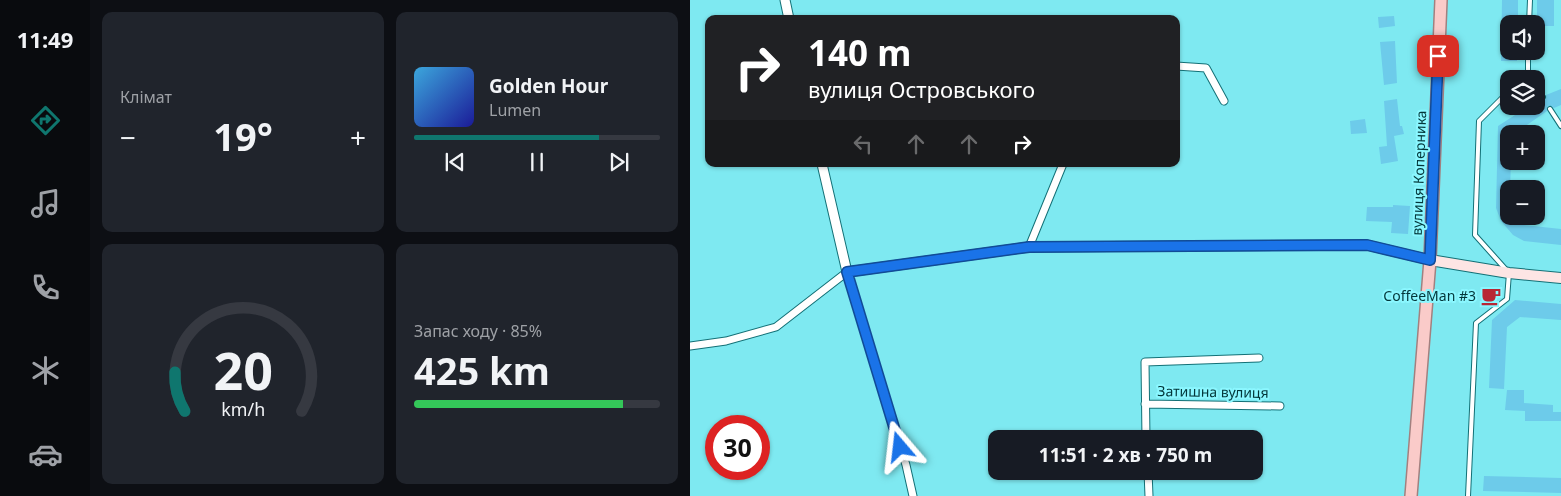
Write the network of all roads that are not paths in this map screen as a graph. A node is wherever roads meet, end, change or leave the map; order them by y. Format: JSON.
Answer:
{"nodes":[{"id":1,"x":785,"y":0,"type":"edge"},
{"id":2,"x":1440,"y":0,"type":"edge"},
{"id":3,"x":1530,"y":0,"type":"edge"},
{"id":4,"x":788,"y":15,"type":"edge"},
{"id":5,"x":1529,"y":15,"type":"edge"},
{"id":6,"x":1180,"y":66,"type":"edge"},
{"id":7,"x":1500,"y":100,"type":"edge"},
{"id":8,"x":1224,"y":101,"type":"dead end"},
{"id":9,"x":1550,"y":109,"type":"dead end"},
{"id":10,"x":1561,"y":126,"type":"edge"},
{"id":11,"x":823,"y":167,"type":"edge"},
{"id":12,"x":1062,"y":167,"type":"edge"},
{"id":13,"x":1029,"y":247,"type":"junction"},
{"id":14,"x":1430,"y":260,"type":"junction"},
{"id":15,"x":847,"y":272,"type":"junction"},
{"id":16,"x":1509,"y":273,"type":"junction"},
{"id":17,"x":1561,"y":278,"type":"edge"},
{"id":18,"x":690,"y":346,"type":"edge"},
{"id":19,"x":1259,"y":358,"type":"dead end"},
{"id":20,"x":1145,"y":404,"type":"junction"},
{"id":21,"x":1280,"y":406,"type":"dead end"},
{"id":22,"x":1146,"y":430,"type":"edge"},
{"id":23,"x":1148,"y":480,"type":"edge"},
{"id":24,"x":913,"y":496,"type":"edge"},
{"id":25,"x":1149,"y":496,"type":"edge"},
{"id":26,"x":1411,"y":496,"type":"edge"},
{"id":27,"x":1468,"y":496,"type":"edge"}],
"edges":[{"from":1,"to":4,"type":"street"},
{"from":2,"to":14,"type":"main road","name":"вулиця Коперника"},
{"from":3,"to":5,"type":"lane"},
{"from":6,"to":8,"type":"street"},
{"from":7,"to":16,"type":"lane"},
{"from":9,"to":10,"type":"lane"},
{"from":11,"to":15,"type":"street"},
{"from":12,"to":13,"type":"street"},
{"from":13,"to":14,"type":"street"},
{"from":13,"to":15,"type":"street"},
{"from":14,"to":16,"type":"main road"},
{"from":14,"to":26,"type":"main road","name":"вулиця Коперника"},
{"from":15,"to":18,"type":"street"},
{"from":15,"to":24,"type":"street"},
{"from":16,"to":17,"type":"main road"},
{"from":16,"to":27,"type":"lane"},
{"from":19,"to":20,"type":"street","name":"Затишна вулиця"},
{"from":20,"to":21,"type":"street","name":"Затишна вулиця"},
{"from":20,"to":22,"type":"street","name":"Затишна вулиця"},
{"from":23,"to":25,"type":"street"}]}
